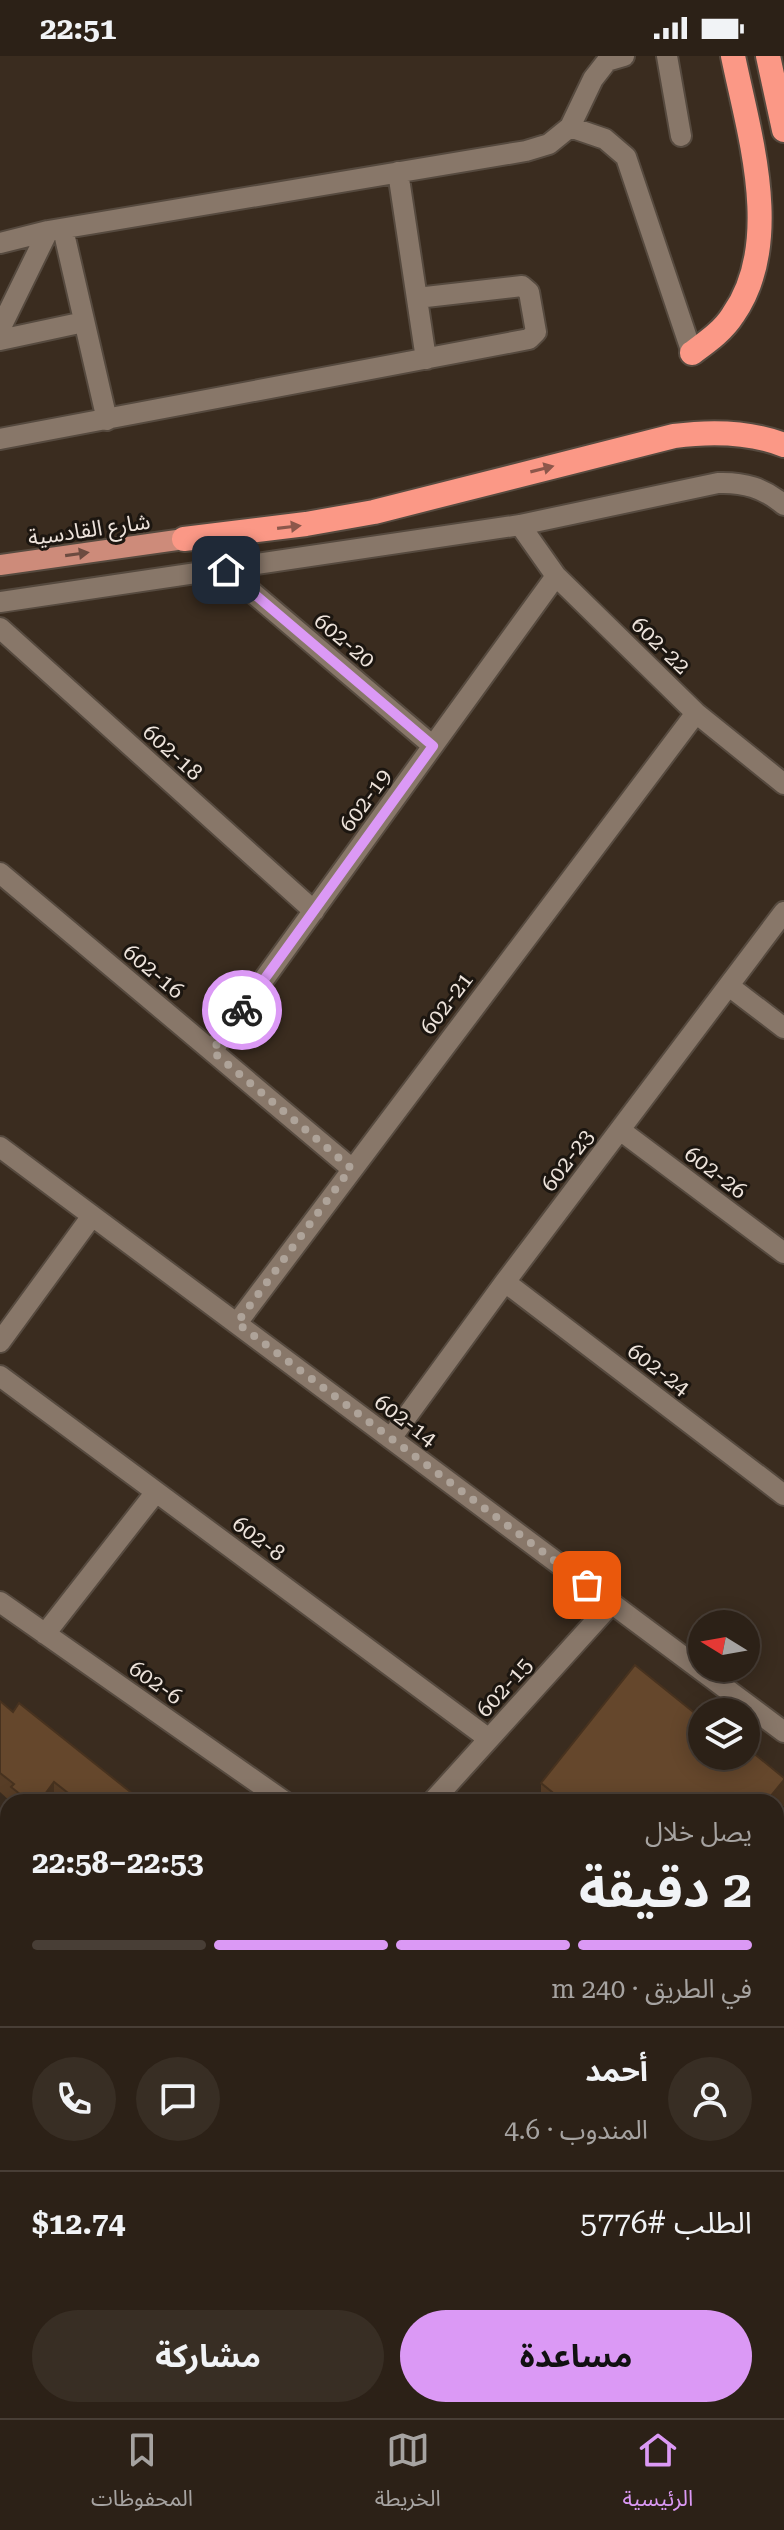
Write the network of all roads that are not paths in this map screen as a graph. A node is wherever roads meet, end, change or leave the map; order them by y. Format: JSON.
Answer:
{"nodes":[{"id":1,"x":624,"y":56,"type":"edge"},
{"id":2,"x":667,"y":56,"type":"edge"},
{"id":3,"x":733,"y":56,"type":"edge"},
{"id":4,"x":768,"y":56,"type":"edge"},
{"id":5,"x":570,"y":127,"type":"junction"},
{"id":6,"x":784,"y":130,"type":"edge"},
{"id":7,"x":681,"y":136,"type":"dead end"},
{"id":8,"x":398,"y":172,"type":"junction"},
{"id":9,"x":56,"y":230,"type":"junction"},
{"id":10,"x":0,"y":243,"type":"edge"},
{"id":11,"x":417,"y":298,"type":"junction"},
{"id":12,"x":84,"y":322,"type":"junction"},
{"id":13,"x":0,"y":329,"type":"edge"},
{"id":14,"x":0,"y":340,"type":"edge"},
{"id":15,"x":692,"y":353,"type":"joint"},
{"id":16,"x":426,"y":359,"type":"junction"},
{"id":17,"x":107,"y":420,"type":"junction"},
{"id":18,"x":0,"y":439,"type":"edge"},
{"id":19,"x":784,"y":445,"type":"edge"},
{"id":20,"x":784,"y":505,"type":"edge"},
{"id":21,"x":520,"y":525,"type":"junction"},
{"id":22,"x":184,"y":539,"type":"joint"},
{"id":23,"x":0,"y":565,"type":"edge"},
{"id":24,"x":226,"y":570,"type":"junction"},
{"id":25,"x":556,"y":576,"type":"junction"},
{"id":26,"x":0,"y":602,"type":"edge"},
{"id":27,"x":0,"y":628,"type":"edge"},
{"id":28,"x":696,"y":713,"type":"junction"},
{"id":29,"x":433,"y":746,"type":"junction"},
{"id":30,"x":784,"y":784,"type":"edge"},
{"id":31,"x":0,"y":873,"type":"edge"},
{"id":32,"x":314,"y":911,"type":"junction"},
{"id":33,"x":784,"y":912,"type":"edge"},
{"id":34,"x":729,"y":986,"type":"junction"},
{"id":35,"x":784,"y":1028,"type":"edge"},
{"id":36,"x":212,"y":1051,"type":"junction"},
{"id":37,"x":620,"y":1130,"type":"junction"},
{"id":38,"x":0,"y":1147,"type":"edge"},
{"id":39,"x":351,"y":1168,"type":"junction"},
{"id":40,"x":92,"y":1216,"type":"junction"},
{"id":41,"x":784,"y":1253,"type":"edge"},
{"id":42,"x":505,"y":1282,"type":"junction"},
{"id":43,"x":237,"y":1323,"type":"junction"},
{"id":44,"x":0,"y":1342,"type":"edge"},
{"id":45,"x":0,"y":1376,"type":"edge"},
{"id":46,"x":391,"y":1438,"type":"junction"},
{"id":47,"x":156,"y":1492,"type":"junction"},
{"id":48,"x":784,"y":1495,"type":"edge"},
{"id":49,"x":0,"y":1602,"type":"edge"},
{"id":50,"x":612,"y":1603,"type":"junction"},
{"id":51,"x":45,"y":1634,"type":"junction"},
{"id":52,"x":784,"y":1732,"type":"edge"},
{"id":53,"x":489,"y":1739,"type":"junction"},
{"id":54,"x":274,"y":1794,"type":"edge"},
{"id":55,"x":439,"y":1794,"type":"edge"}],
"edges":[{"from":1,"to":5,"type":"street"},
{"from":2,"to":7,"type":"street"},
{"from":3,"to":15,"type":"highway"},
{"from":4,"to":6,"type":"highway"},
{"from":5,"to":8,"type":"street"},
{"from":5,"to":15,"type":"street"},
{"from":8,"to":9,"type":"street"},
{"from":8,"to":11,"type":"street"},
{"from":9,"to":10,"type":"street"},
{"from":9,"to":12,"type":"street"},
{"from":9,"to":13,"type":"street"},
{"from":11,"to":16,"type":"street"},
{"from":11,"to":16,"type":"street"},
{"from":12,"to":14,"type":"street"},
{"from":12,"to":17,"type":"street"},
{"from":16,"to":17,"type":"street"},
{"from":17,"to":18,"type":"street"},
{"from":22,"to":19,"type":"highway","one_way":true},
{"from":20,"to":21,"type":"street"},
{"from":21,"to":24,"type":"street"},
{"from":21,"to":25,"type":"street","name":"602-22"},
{"from":23,"to":22,"type":"main road","name":"شارع القادسية","one_way":true},
{"from":24,"to":26,"type":"street"},
{"from":24,"to":29,"type":"street","name":"602-20"},
{"from":25,"to":28,"type":"street","name":"602-22"},
{"from":25,"to":29,"type":"street","name":"602-19"},
{"from":27,"to":32,"type":"street","name":"602-18"},
{"from":28,"to":30,"type":"street","name":"602-22"},
{"from":28,"to":39,"type":"street","name":"602-21"},
{"from":29,"to":32,"type":"street","name":"602-19"},
{"from":31,"to":36,"type":"street","name":"602-16"},
{"from":32,"to":36,"type":"street","name":"602-19"},
{"from":33,"to":34,"type":"street","name":"602-23"},
{"from":34,"to":35,"type":"street"},
{"from":34,"to":37,"type":"street","name":"602-23"},
{"from":36,"to":39,"type":"street","name":"602-16"},
{"from":37,"to":41,"type":"street","name":"602-26"},
{"from":37,"to":42,"type":"street","name":"602-23"},
{"from":38,"to":40,"type":"street","name":"602-14"},
{"from":39,"to":43,"type":"street","name":"602-21"},
{"from":40,"to":43,"type":"street","name":"602-14"},
{"from":40,"to":44,"type":"street"},
{"from":42,"to":46,"type":"street","name":"602-23"},
{"from":42,"to":48,"type":"street","name":"602-24"},
{"from":43,"to":46,"type":"street","name":"602-14"},
{"from":45,"to":47,"type":"street","name":"602-8"},
{"from":46,"to":50,"type":"street","name":"602-14"},
{"from":47,"to":51,"type":"street"},
{"from":47,"to":53,"type":"street","name":"602-8"},
{"from":49,"to":51,"type":"street","name":"602-6"},
{"from":50,"to":52,"type":"street","name":"602-14"},
{"from":50,"to":53,"type":"street","name":"602-15"},
{"from":51,"to":54,"type":"street","name":"602-6"},
{"from":53,"to":55,"type":"street","name":"602-15"}]}
